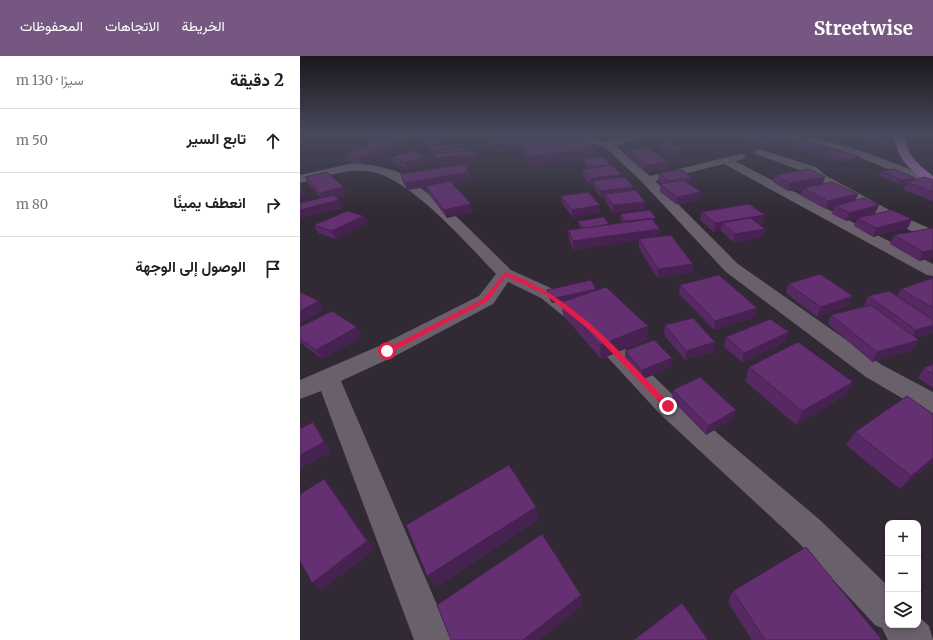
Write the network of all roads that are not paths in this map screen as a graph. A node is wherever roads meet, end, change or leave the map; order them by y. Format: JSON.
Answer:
{"nodes":[{"id":1,"x":627,"y":161,"type":"edge"},
{"id":2,"x":725,"y":161,"type":"edge"},
{"id":3,"x":726,"y":161,"type":"edge"},
{"id":4,"x":786,"y":161,"type":"edge"},
{"id":5,"x":879,"y":161,"type":"edge"},
{"id":6,"x":908,"y":161,"type":"edge"},
{"id":7,"x":300,"y":179,"type":"edge"},
{"id":8,"x":646,"y":179,"type":"junction"},
{"id":9,"x":932,"y":181,"type":"edge"},
{"id":10,"x":933,"y":236,"type":"edge"},
{"id":11,"x":933,"y":271,"type":"edge"},
{"id":12,"x":505,"y":274,"type":"junction"},
{"id":13,"x":328,"y":379,"type":"junction"},
{"id":14,"x":300,"y":390,"type":"edge"},
{"id":15,"x":933,"y":404,"type":"edge"},
{"id":16,"x":885,"y":609,"type":"edge"},
{"id":17,"x":903,"y":628,"type":"edge"},
{"id":18,"x":433,"y":640,"type":"edge"},
{"id":19,"x":915,"y":640,"type":"edge"}],
"edges":[{"from":1,"to":8,"type":"street"},
{"from":2,"to":8,"type":"street"},
{"from":3,"to":11,"type":"street"},
{"from":4,"to":10,"type":"street"},
{"from":5,"to":9,"type":"street"},
{"from":6,"to":9,"type":"main road"},
{"from":7,"to":12,"type":"street"},
{"from":8,"to":15,"type":"street"},
{"from":12,"to":13,"type":"street"},
{"from":12,"to":16,"type":"street"},
{"from":13,"to":14,"type":"street"},
{"from":13,"to":18,"type":"street"},
{"from":17,"to":19,"type":"street"}]}
